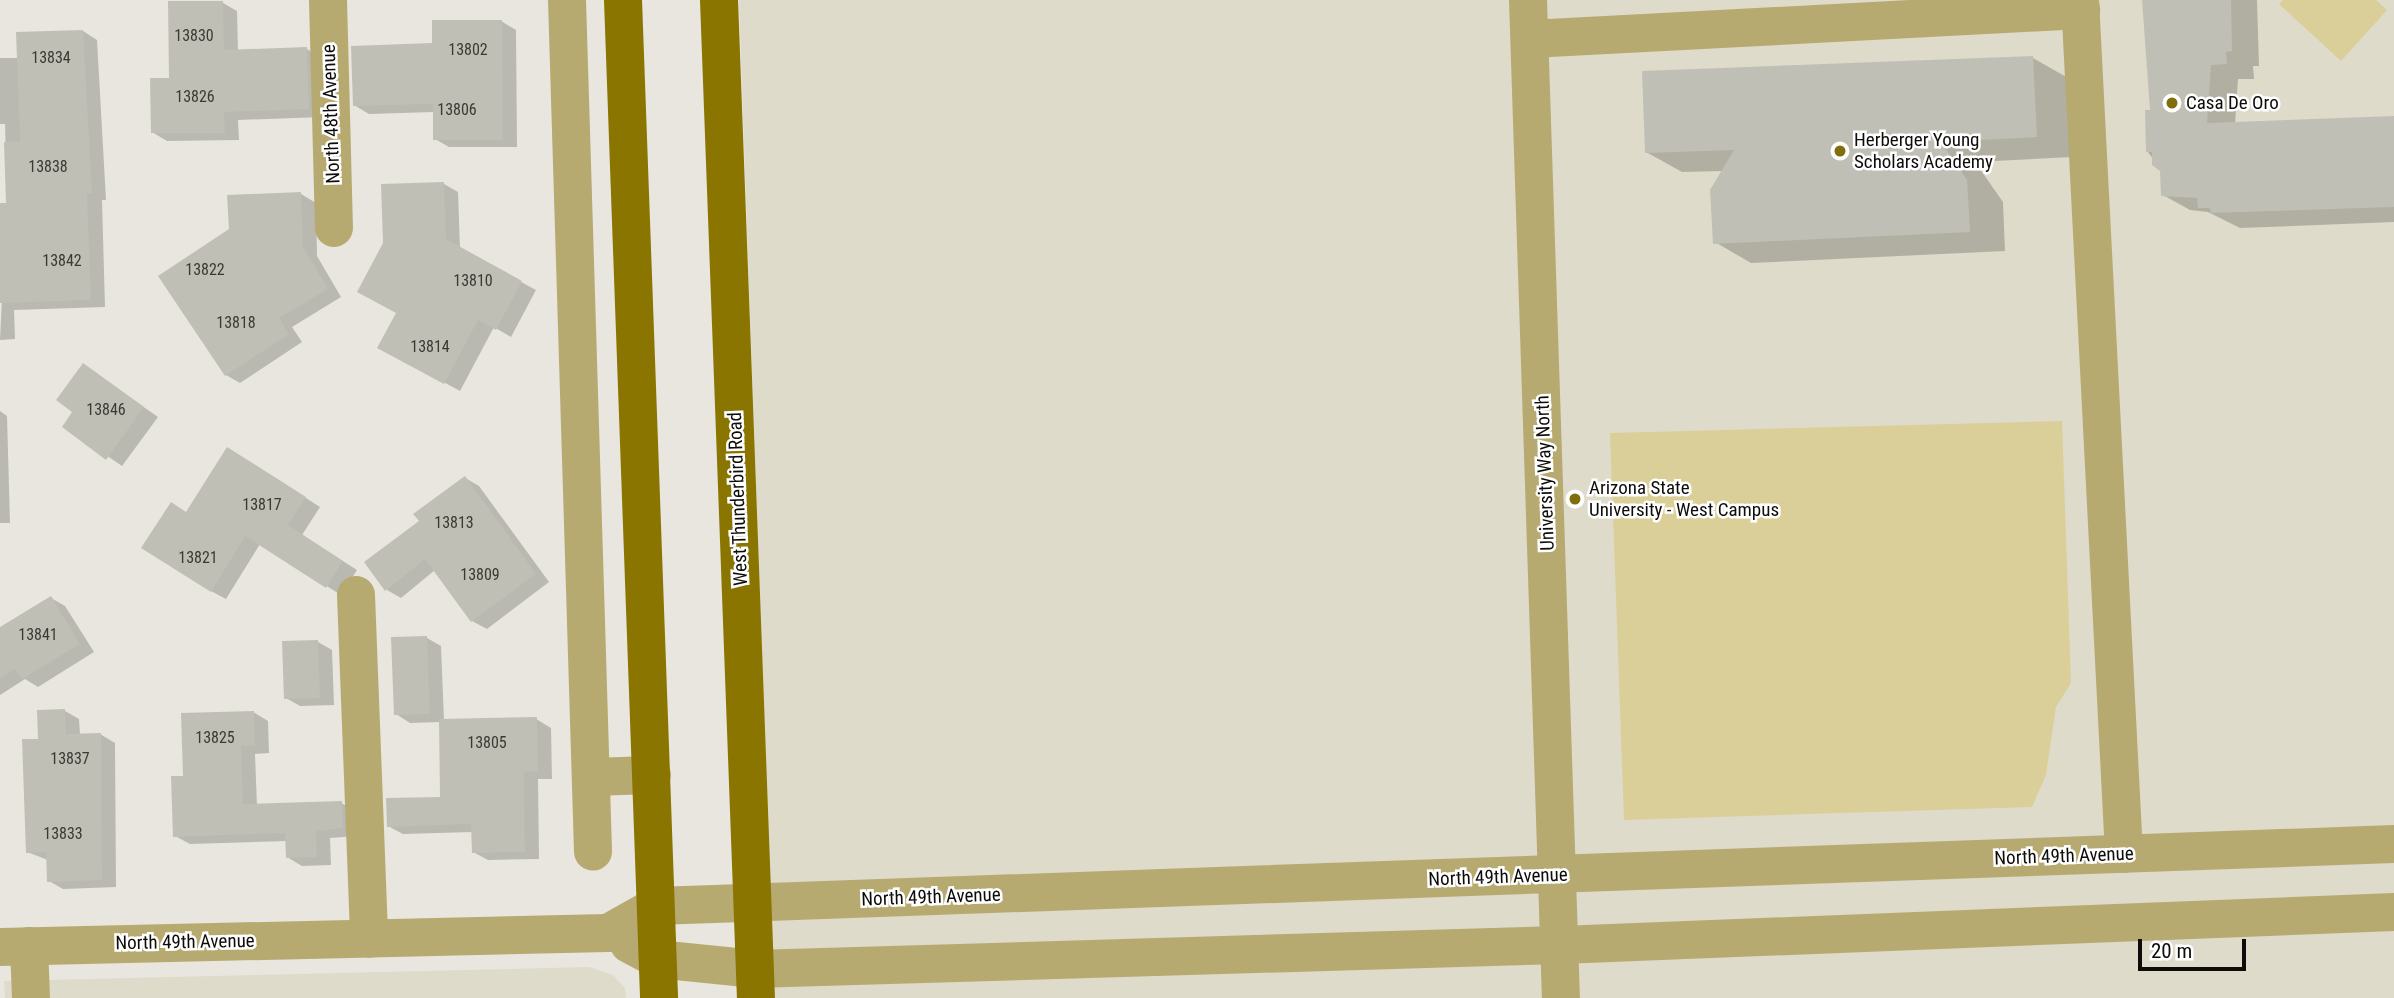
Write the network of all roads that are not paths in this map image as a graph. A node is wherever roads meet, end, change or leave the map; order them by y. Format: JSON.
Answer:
{"nodes":[{"id":1,"x":328,"y":0,"type":"edge"},
{"id":2,"x":567,"y":0,"type":"edge"},
{"id":3,"x":623,"y":0,"type":"edge"},
{"id":4,"x":719,"y":0,"type":"edge"},
{"id":5,"x":1528,"y":0,"type":"edge"},
{"id":6,"x":2081,"y":5,"type":"edge"},
{"id":7,"x":1530,"y":39,"type":"junction"},
{"id":8,"x":334,"y":228,"type":"dead end"},
{"id":9,"x":356,"y":595,"type":"dead end"},
{"id":10,"x":652,"y":775,"type":"junction"},
{"id":11,"x":591,"y":777,"type":"junction"},
{"id":12,"x":2394,"y":844,"type":"edge"},
{"id":13,"x":593,"y":852,"type":"dead end"},
{"id":14,"x":2124,"y":854,"type":"junction"},
{"id":15,"x":1559,"y":874,"type":"junction"},
{"id":16,"x":753,"y":904,"type":"junction"},
{"id":17,"x":656,"y":906,"type":"junction"},
{"id":18,"x":2394,"y":912,"type":"edge"},
{"id":19,"x":608,"y":933,"type":"junction"},
{"id":20,"x":369,"y":939,"type":"junction"},
{"id":21,"x":1561,"y":945,"type":"junction"},
{"id":22,"x":14,"y":946,"type":"edge"},
{"id":23,"x":657,"y":959,"type":"junction"},
{"id":24,"x":756,"y":983,"type":"edge"},
{"id":25,"x":31,"y":998,"type":"edge"},
{"id":26,"x":659,"y":998,"type":"edge"},
{"id":27,"x":1561,"y":998,"type":"edge"}],
"edges":[{"from":1,"to":8,"type":"street","name":"North 48th Avenue"},
{"from":2,"to":11,"type":"street"},
{"from":3,"to":10,"type":"main road"},
{"from":4,"to":16,"type":"main road","name":"West Thunderbird Road"},
{"from":5,"to":7,"type":"street","name":"University Way North"},
{"from":6,"to":7,"type":"street"},
{"from":6,"to":14,"type":"street"},
{"from":7,"to":15,"type":"street","name":"University Way North"},
{"from":9,"to":20,"type":"street"},
{"from":10,"to":11,"type":"street"},
{"from":10,"to":17,"type":"main road"},
{"from":11,"to":13,"type":"street"},
{"from":12,"to":14,"type":"street","name":"North 49th Avenue"},
{"from":14,"to":15,"type":"street","name":"North 49th Avenue"},
{"from":15,"to":16,"type":"street","name":"North 49th Avenue"},
{"from":15,"to":21,"type":"street","name":"University Way North"},
{"from":16,"to":17,"type":"street","name":"North 49th Avenue"},
{"from":16,"to":24,"type":"main road","name":"West Thunderbird Road"},
{"from":17,"to":19,"type":"street","name":"North 49th Avenue"},
{"from":17,"to":23,"type":"main road"},
{"from":18,"to":21,"type":"street","name":"North 49th Avenue"},
{"from":19,"to":20,"type":"street","name":"North 49th Avenue"},
{"from":19,"to":23,"type":"street","name":"North 49th Avenue"},
{"from":20,"to":22,"type":"street","name":"North 49th Avenue"},
{"from":21,"to":24,"type":"street","name":"North 49th Avenue"},
{"from":21,"to":27,"type":"street","name":"University Way North"},
{"from":22,"to":25,"type":"street"},
{"from":23,"to":24,"type":"street","name":"North 49th Avenue"},
{"from":23,"to":26,"type":"main road"}]}
